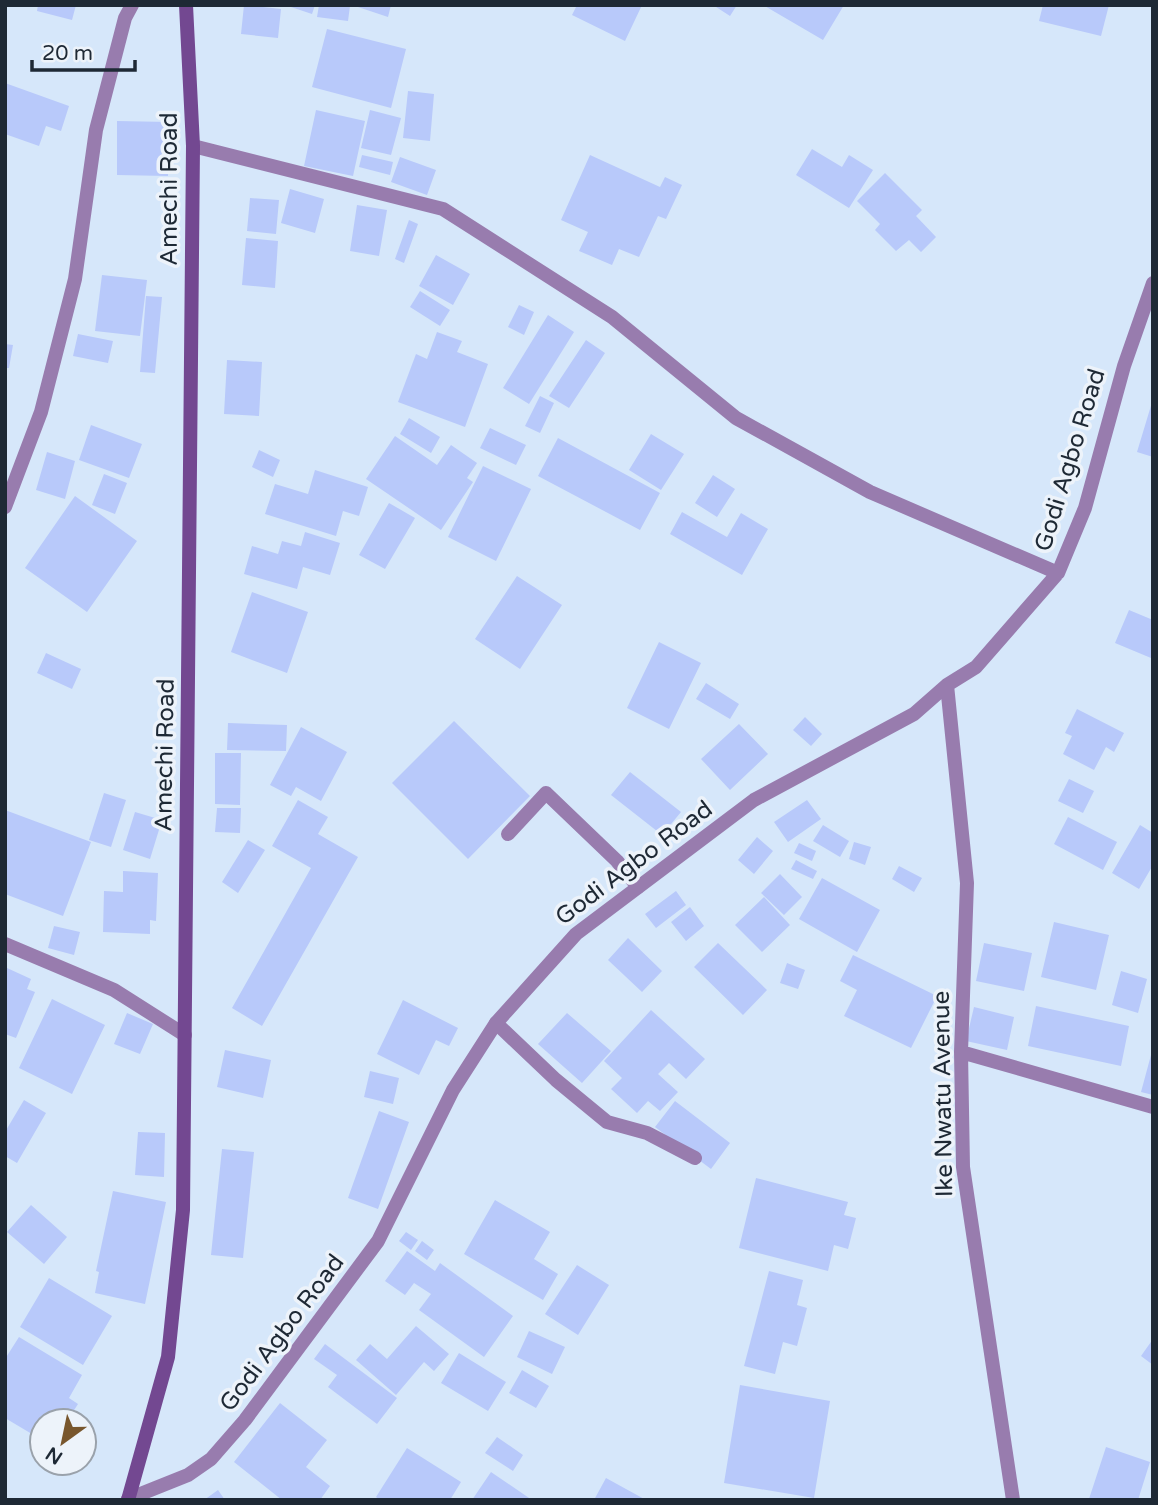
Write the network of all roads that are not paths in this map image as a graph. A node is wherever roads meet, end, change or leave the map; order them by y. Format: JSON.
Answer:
{"nodes":[{"id":1,"x":132,"y":5,"type":"edge"},
{"id":2,"x":186,"y":5,"type":"edge"},
{"id":3,"x":193,"y":146,"type":"junction"},
{"id":4,"x":1153,"y":282,"type":"edge"},
{"id":5,"x":5,"y":507,"type":"edge"},
{"id":6,"x":1058,"y":573,"type":"junction"},
{"id":7,"x":947,"y":685,"type":"junction"},
{"id":8,"x":508,"y":834,"type":"dead end"},
{"id":9,"x":638,"y":887,"type":"junction"},
{"id":10,"x":5,"y":944,"type":"edge"},
{"id":11,"x":496,"y":1023,"type":"junction"},
{"id":12,"x":185,"y":1035,"type":"junction"},
{"id":13,"x":961,"y":1052,"type":"junction"},
{"id":14,"x":1153,"y":1107,"type":"edge"},
{"id":15,"x":695,"y":1158,"type":"dead end"},
{"id":16,"x":128,"y":1499,"type":"edge"},
{"id":17,"x":1013,"y":1500,"type":"edge"}],
"edges":[{"from":1,"to":5,"type":"street"},
{"from":2,"to":3,"type":"main road","name":"Amechi Road"},
{"from":3,"to":6,"type":"street"},
{"from":3,"to":12,"type":"main road","name":"Amechi Road"},
{"from":4,"to":6,"type":"street","name":"Godi Agbo Road"},
{"from":6,"to":7,"type":"street","name":"Godi Agbo Road"},
{"from":7,"to":9,"type":"street","name":"Godi Agbo Road"},
{"from":7,"to":13,"type":"street","name":"Ike Nwatu Avenue"},
{"from":8,"to":9,"type":"street"},
{"from":9,"to":11,"type":"street","name":"Godi Agbo Road"},
{"from":10,"to":12,"type":"street"},
{"from":11,"to":15,"type":"street"},
{"from":11,"to":16,"type":"street","name":"Godi Agbo Road"},
{"from":12,"to":16,"type":"main road","name":"Amechi Road"},
{"from":13,"to":14,"type":"street"},
{"from":13,"to":17,"type":"street","name":"Ike Nwatu Avenue"}]}
